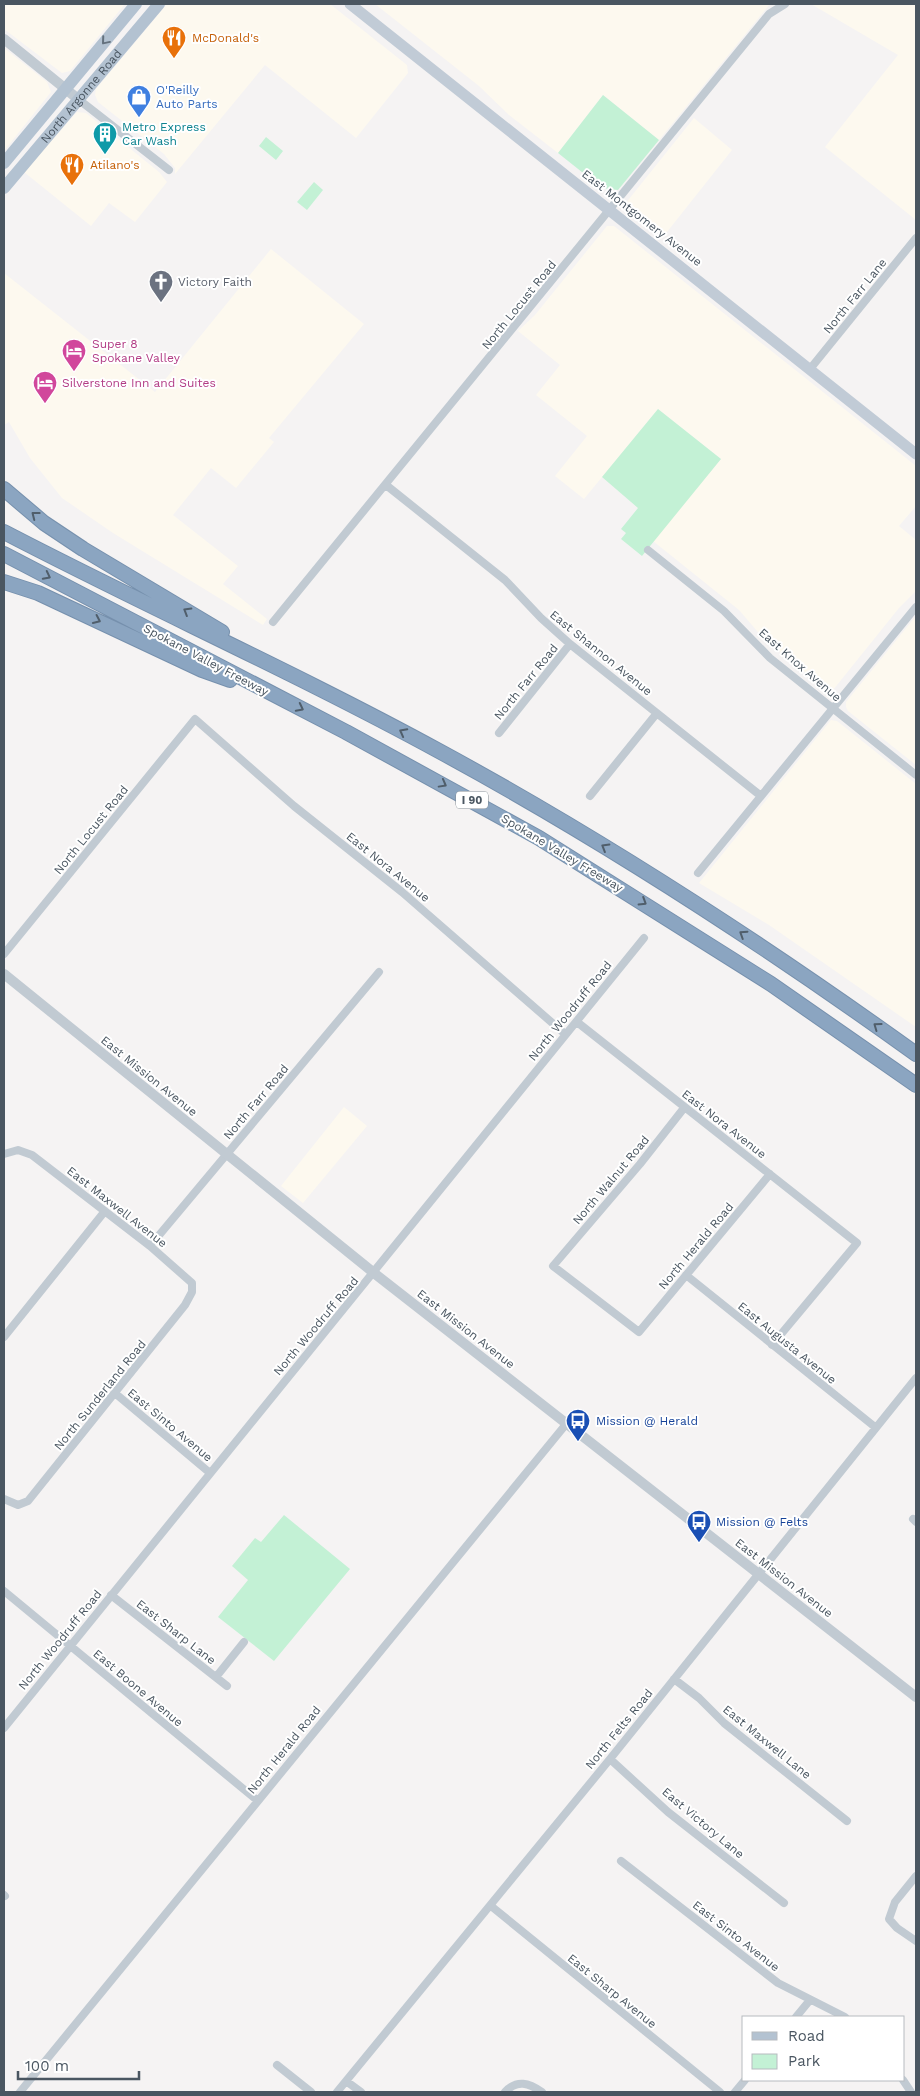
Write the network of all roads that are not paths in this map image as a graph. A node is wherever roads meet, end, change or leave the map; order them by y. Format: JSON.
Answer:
{"nodes":[{"id":1,"x":136,"y":4,"type":"edge"},
{"id":2,"x":158,"y":4,"type":"edge"},
{"id":3,"x":350,"y":4,"type":"edge"},
{"id":4,"x":785,"y":4,"type":"edge"},
{"id":5,"x":4,"y":40,"type":"edge"},
{"id":6,"x":66,"y":89,"type":"junction"},
{"id":7,"x":78,"y":98,"type":"junction"},
{"id":8,"x":4,"y":163,"type":"edge"},
{"id":9,"x":169,"y":170,"type":"dead end"},
{"id":10,"x":4,"y":188,"type":"edge"},
{"id":11,"x":610,"y":211,"type":"junction"},
{"id":12,"x":916,"y":238,"type":"edge"},
{"id":13,"x":810,"y":369,"type":"junction"},
{"id":14,"x":916,"y":454,"type":"edge"},
{"id":15,"x":386,"y":485,"type":"junction"},
{"id":16,"x":4,"y":489,"type":"edge"},
{"id":17,"x":4,"y":532,"type":"edge"},
{"id":18,"x":648,"y":550,"type":"dead end"},
{"id":19,"x":4,"y":554,"type":"edge"},
{"id":20,"x":4,"y":582,"type":"edge"},
{"id":21,"x":916,"y":607,"type":"edge"},
{"id":22,"x":272,"y":622,"type":"dead end"},
{"id":23,"x":570,"y":644,"type":"junction"},
{"id":24,"x":289,"y":672,"type":"junction"},
{"id":25,"x":280,"y":699,"type":"junction"},
{"id":26,"x":833,"y":710,"type":"junction"},
{"id":27,"x":658,"y":713,"type":"junction"},
{"id":28,"x":195,"y":719,"type":"joint"},
{"id":29,"x":499,"y":733,"type":"dead end"},
{"id":30,"x":916,"y":775,"type":"edge"},
{"id":31,"x":590,"y":796,"type":"dead end"},
{"id":32,"x":761,"y":796,"type":"junction"},
{"id":33,"x":698,"y":873,"type":"dead end"},
{"id":34,"x":644,"y":938,"type":"dead end"},
{"id":35,"x":4,"y":954,"type":"edge"},
{"id":36,"x":379,"y":972,"type":"dead end"},
{"id":37,"x":4,"y":974,"type":"edge"},
{"id":38,"x":577,"y":1022,"type":"junction"},
{"id":39,"x":566,"y":1034,"type":"junction"},
{"id":40,"x":916,"y":1054,"type":"edge"},
{"id":41,"x":916,"y":1085,"type":"edge"},
{"id":42,"x":684,"y":1108,"type":"junction"},
{"id":43,"x":4,"y":1154,"type":"edge"},
{"id":44,"x":227,"y":1155,"type":"junction"},
{"id":45,"x":770,"y":1174,"type":"junction"},
{"id":46,"x":105,"y":1211,"type":"junction"},
{"id":47,"x":150,"y":1246,"type":"junction"},
{"id":48,"x":374,"y":1273,"type":"junction"},
{"id":49,"x":686,"y":1275,"type":"junction"},
{"id":50,"x":192,"y":1292,"type":"joint"},
{"id":51,"x":639,"y":1332,"type":"joint"},
{"id":52,"x":4,"y":1337,"type":"edge"},
{"id":53,"x":772,"y":1345,"type":"junction"},
{"id":54,"x":916,"y":1378,"type":"edge"},
{"id":55,"x":116,"y":1394,"type":"junction"},
{"id":56,"x":567,"y":1423,"type":"junction"},
{"id":57,"x":875,"y":1428,"type":"junction"},
{"id":58,"x":210,"y":1472,"type":"junction"},
{"id":59,"x":4,"y":1499,"type":"edge"},
{"id":60,"x":758,"y":1573,"type":"junction"},
{"id":61,"x":4,"y":1591,"type":"edge"},
{"id":62,"x":111,"y":1595,"type":"junction"},
{"id":63,"x":244,"y":1642,"type":"dead end"},
{"id":64,"x":70,"y":1646,"type":"junction"},
{"id":65,"x":216,"y":1677,"type":"junction"},
{"id":66,"x":674,"y":1678,"type":"junction"},
{"id":67,"x":227,"y":1686,"type":"dead end"},
{"id":68,"x":916,"y":1697,"type":"edge"},
{"id":69,"x":4,"y":1728,"type":"edge"},
{"id":70,"x":610,"y":1759,"type":"junction"},
{"id":71,"x":258,"y":1801,"type":"junction"},
{"id":72,"x":847,"y":1821,"type":"dead end"},
{"id":73,"x":621,"y":1861,"type":"dead end"},
{"id":74,"x":916,"y":1876,"type":"edge"},
{"id":75,"x":784,"y":1903,"type":"dead end"},
{"id":76,"x":491,"y":1906,"type":"junction"},
{"id":77,"x":916,"y":1941,"type":"edge"},
{"id":78,"x":810,"y":2000,"type":"junction"},
{"id":79,"x":797,"y":2016,"type":"edge"},
{"id":80,"x":842,"y":2016,"type":"edge"},
{"id":81,"x":277,"y":2064,"type":"dead end"},
{"id":82,"x":346,"y":2080,"type":"junction"},
{"id":83,"x":744,"y":2081,"type":"edge"},
{"id":84,"x":904,"y":2081,"type":"edge"},
{"id":85,"x":20,"y":2092,"type":"edge"},
{"id":86,"x":310,"y":2092,"type":"edge"},
{"id":87,"x":337,"y":2092,"type":"edge"},
{"id":88,"x":361,"y":2092,"type":"edge"},
{"id":89,"x":505,"y":2092,"type":"edge"},
{"id":90,"x":542,"y":2092,"type":"edge"},
{"id":91,"x":720,"y":2092,"type":"edge"},
{"id":92,"x":735,"y":2092,"type":"edge"},
{"id":93,"x":910,"y":2092,"type":"edge"}],
"edges":[{"from":1,"to":6,"type":"main road","name":"North Argonne Road","one_way":true},
{"from":2,"to":7,"type":"main road","name":"North Argonne Road"},
{"from":3,"to":11,"type":"main road","name":"East Montgomery Avenue"},
{"from":4,"to":11,"type":"street","name":"North Locust Road"},
{"from":5,"to":6,"type":"street"},
{"from":6,"to":7,"type":"street"},
{"from":6,"to":8,"type":"main road","name":"North Argonne Road"},
{"from":7,"to":9,"type":"street"},
{"from":7,"to":10,"type":"main road","name":"North Argonne Road"},
{"from":11,"to":13,"type":"main road","name":"East Montgomery Avenue"},
{"from":11,"to":15,"type":"street","name":"North Locust Road"},
{"from":12,"to":13,"type":"street","name":"North Farr Lane"},
{"from":13,"to":14,"type":"main road","name":"East Montgomery Avenue"},
{"from":15,"to":22,"type":"street","name":"North Locust Road"},
{"from":15,"to":23,"type":"street","name":"East Shannon Avenue"},
{"from":24,"to":16,"type":"highway","one_way":true},
{"from":17,"to":24,"type":"highway","name":"Spokane Valley Freeway","number":"I 90"},
{"from":18,"to":26,"type":"street","name":"East Knox Avenue"},
{"from":19,"to":25,"type":"highway","name":"Spokane Valley Freeway","number":"I 90","one_way":true},
{"from":20,"to":25,"type":"highway","one_way":true},
{"from":21,"to":26,"type":"street"},
{"from":23,"to":27,"type":"street","name":"East Shannon Avenue"},
{"from":23,"to":29,"type":"street","name":"North Farr Road"},
{"from":40,"to":24,"type":"highway","name":"Spokane Valley Freeway","number":"I 90","one_way":true},
{"from":25,"to":41,"type":"highway","name":"Spokane Valley Freeway","number":"I 90","one_way":true},
{"from":26,"to":30,"type":"street","name":"East Knox Avenue"},
{"from":26,"to":32,"type":"street"},
{"from":27,"to":31,"type":"street"},
{"from":27,"to":32,"type":"street","name":"East Shannon Avenue"},
{"from":28,"to":35,"type":"street","name":"North Locust Road"},
{"from":28,"to":39,"type":"street","name":"East Nora Avenue"},
{"from":32,"to":33,"type":"street"},
{"from":34,"to":38,"type":"street","name":"North Woodruff Road"},
{"from":36,"to":44,"type":"street","name":"North Farr Road"},
{"from":37,"to":44,"type":"street","name":"East Mission Avenue"},
{"from":38,"to":39,"type":"street","name":"North Woodruff Road"},
{"from":38,"to":42,"type":"street","name":"East Nora Avenue"},
{"from":39,"to":48,"type":"street","name":"North Woodruff Road"},
{"from":42,"to":45,"type":"street","name":"East Nora Avenue"},
{"from":42,"to":51,"type":"street","name":"North Walnut Road"},
{"from":43,"to":46,"type":"street","name":"East Maxwell Avenue"},
{"from":44,"to":47,"type":"street","name":"North Farr Road"},
{"from":44,"to":48,"type":"street","name":"East Mission Avenue"},
{"from":45,"to":49,"type":"street","name":"North Herald Road"},
{"from":45,"to":53,"type":"street","name":"East Nora Avenue"},
{"from":46,"to":47,"type":"street","name":"East Maxwell Avenue"},
{"from":46,"to":52,"type":"street"},
{"from":47,"to":50,"type":"street","name":"East Maxwell Avenue"},
{"from":48,"to":56,"type":"street","name":"East Mission Avenue"},
{"from":48,"to":58,"type":"street","name":"North Woodruff Road"},
{"from":49,"to":51,"type":"street","name":"North Herald Road"},
{"from":49,"to":53,"type":"street","name":"East Augusta Avenue"},
{"from":50,"to":55,"type":"street","name":"North Sunderland Road"},
{"from":53,"to":57,"type":"street","name":"East Augusta Avenue"},
{"from":54,"to":57,"type":"street","name":"North Felts Road"},
{"from":55,"to":58,"type":"street","name":"East Sinto Avenue"},
{"from":55,"to":59,"type":"street","name":"North Sunderland Road"},
{"from":56,"to":60,"type":"street","name":"East Mission Avenue"},
{"from":56,"to":71,"type":"street","name":"North Herald Road"},
{"from":57,"to":60,"type":"street","name":"North Felts Road"},
{"from":58,"to":62,"type":"street","name":"North Woodruff Road"},
{"from":60,"to":66,"type":"street","name":"North Felts Road"},
{"from":60,"to":68,"type":"street","name":"East Mission Avenue"},
{"from":61,"to":64,"type":"street","name":"East Boone Avenue"},
{"from":62,"to":64,"type":"street","name":"North Woodruff Road"},
{"from":62,"to":65,"type":"street","name":"East Sharp Lane"},
{"from":63,"to":65,"type":"street"},
{"from":64,"to":69,"type":"street","name":"North Woodruff Road"},
{"from":64,"to":71,"type":"street","name":"East Boone Avenue"},
{"from":65,"to":67,"type":"street","name":"East Sharp Lane"},
{"from":66,"to":70,"type":"street","name":"North Felts Road"},
{"from":66,"to":72,"type":"street","name":"East Maxwell Lane"},
{"from":70,"to":75,"type":"street","name":"East Victory Lane"},
{"from":70,"to":76,"type":"street","name":"North Felts Road"},
{"from":71,"to":85,"type":"street","name":"North Herald Road"},
{"from":73,"to":78,"type":"street","name":"East Sinto Avenue"},
{"from":74,"to":77,"type":"street"},
{"from":76,"to":82,"type":"street","name":"North Felts Road"},
{"from":76,"to":91,"type":"street","name":"East Sharp Avenue"},
{"from":78,"to":79,"type":"street"},
{"from":78,"to":80,"type":"street","name":"East Sinto Avenue"},
{"from":81,"to":86,"type":"street"},
{"from":82,"to":87,"type":"street","name":"North Felts Road"},
{"from":82,"to":88,"type":"street"},
{"from":83,"to":92,"type":"street"},
{"from":84,"to":93,"type":"street"},
{"from":89,"to":90,"type":"street"}]}
